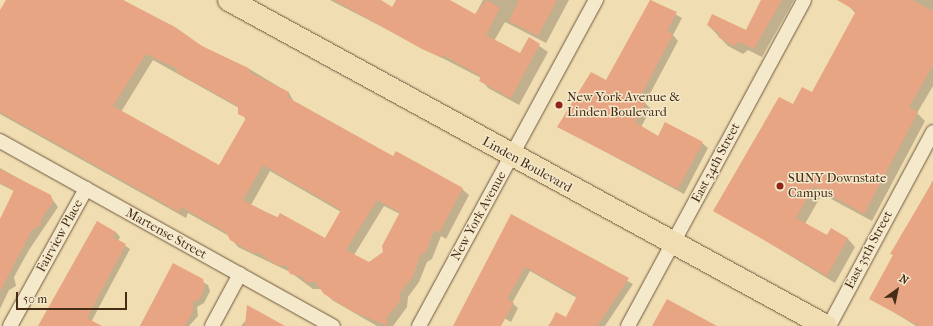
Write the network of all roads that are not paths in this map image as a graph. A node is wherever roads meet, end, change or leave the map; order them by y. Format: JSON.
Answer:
{"nodes":[{"id":1,"x":229,"y":0,"type":"edge"},
{"id":2,"x":596,"y":0,"type":"edge"},
{"id":3,"x":804,"y":0,"type":"edge"},
{"id":4,"x":933,"y":132,"type":"edge"},
{"id":5,"x":0,"y":141,"type":"edge"},
{"id":6,"x":512,"y":156,"type":"junction"},
{"id":7,"x":86,"y":189,"type":"junction"},
{"id":8,"x":672,"y":243,"type":"junction"},
{"id":9,"x":240,"y":274,"type":"junction"},
{"id":10,"x":10,"y":326,"type":"edge"},
{"id":11,"x":212,"y":326,"type":"edge"},
{"id":12,"x":333,"y":326,"type":"edge"},
{"id":13,"x":419,"y":326,"type":"edge"},
{"id":14,"x":628,"y":326,"type":"edge"},
{"id":15,"x":828,"y":326,"type":"edge"}],
"edges":[{"from":1,"to":6,"type":"highway","name":"Linden Boulevard"},
{"from":2,"to":6,"type":"street","name":"New York Avenue"},
{"from":3,"to":8,"type":"street","name":"East 34th Street"},
{"from":4,"to":15,"type":"street","name":"East 35th Street"},
{"from":5,"to":7,"type":"street","name":"Martense Street"},
{"from":6,"to":8,"type":"highway","name":"Linden Boulevard"},
{"from":6,"to":13,"type":"street","name":"New York Avenue"},
{"from":7,"to":9,"type":"street","name":"Martense Street"},
{"from":7,"to":10,"type":"street","name":"Fairview Place"},
{"from":8,"to":14,"type":"street","name":"East 34th Street"},
{"from":8,"to":15,"type":"highway","name":"Linden Boulevard"},
{"from":9,"to":11,"type":"street"},
{"from":9,"to":12,"type":"street","name":"Martense Street"}]}
